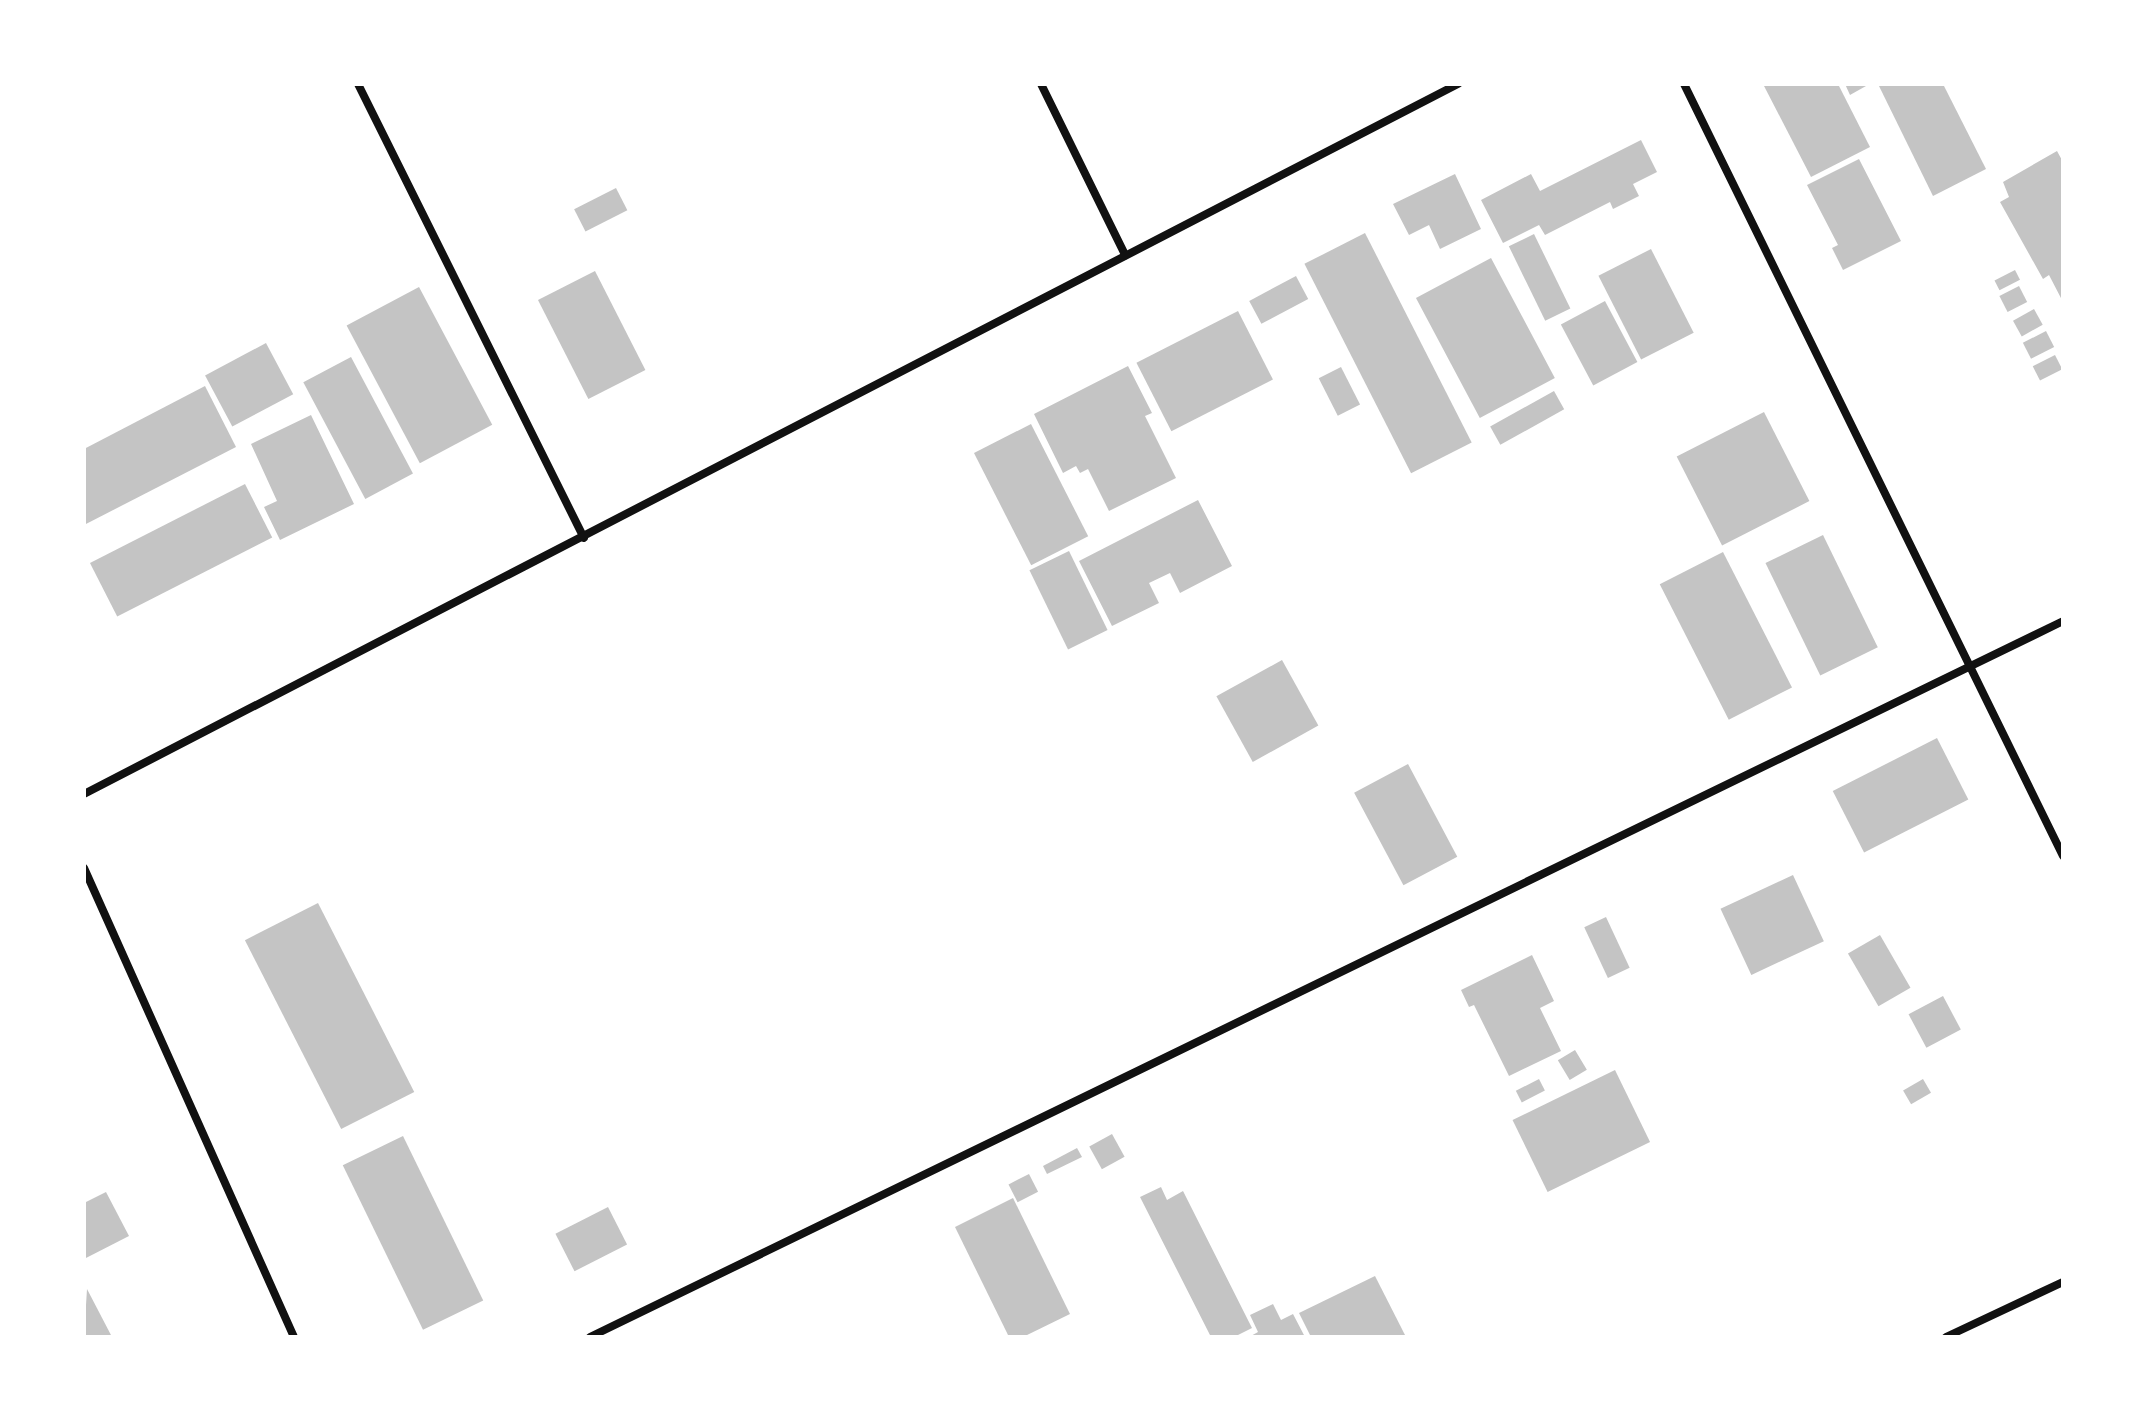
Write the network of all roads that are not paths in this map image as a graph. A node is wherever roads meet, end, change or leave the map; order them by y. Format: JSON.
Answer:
{"nodes":[{"id":1,"x":358,"y":84,"type":"edge"},
{"id":2,"x":1041,"y":84,"type":"edge"},
{"id":3,"x":1458,"y":84,"type":"edge"},
{"id":4,"x":1684,"y":84,"type":"edge"},
{"id":5,"x":1125,"y":255,"type":"junction"},
{"id":6,"x":584,"y":538,"type":"junction"},
{"id":7,"x":2063,"y":621,"type":"edge"},
{"id":8,"x":1970,"y":668,"type":"junction"},
{"id":9,"x":84,"y":794,"type":"edge"},
{"id":10,"x":2063,"y":856,"type":"edge"},
{"id":11,"x":84,"y":868,"type":"edge"},
{"id":12,"x":2063,"y":1282,"type":"edge"},
{"id":13,"x":294,"y":1337,"type":"edge"},
{"id":14,"x":590,"y":1337,"type":"edge"},
{"id":15,"x":1946,"y":1337,"type":"edge"}],
"edges":[{"from":1,"to":6,"type":"street"},
{"from":2,"to":5,"type":"street"},
{"from":3,"to":5,"type":"street"},
{"from":4,"to":8,"type":"street"},
{"from":5,"to":6,"type":"street"},
{"from":6,"to":9,"type":"street"},
{"from":7,"to":8,"type":"street"},
{"from":8,"to":10,"type":"street"},
{"from":8,"to":14,"type":"street"},
{"from":11,"to":13,"type":"street"},
{"from":12,"to":15,"type":"street"}]}
